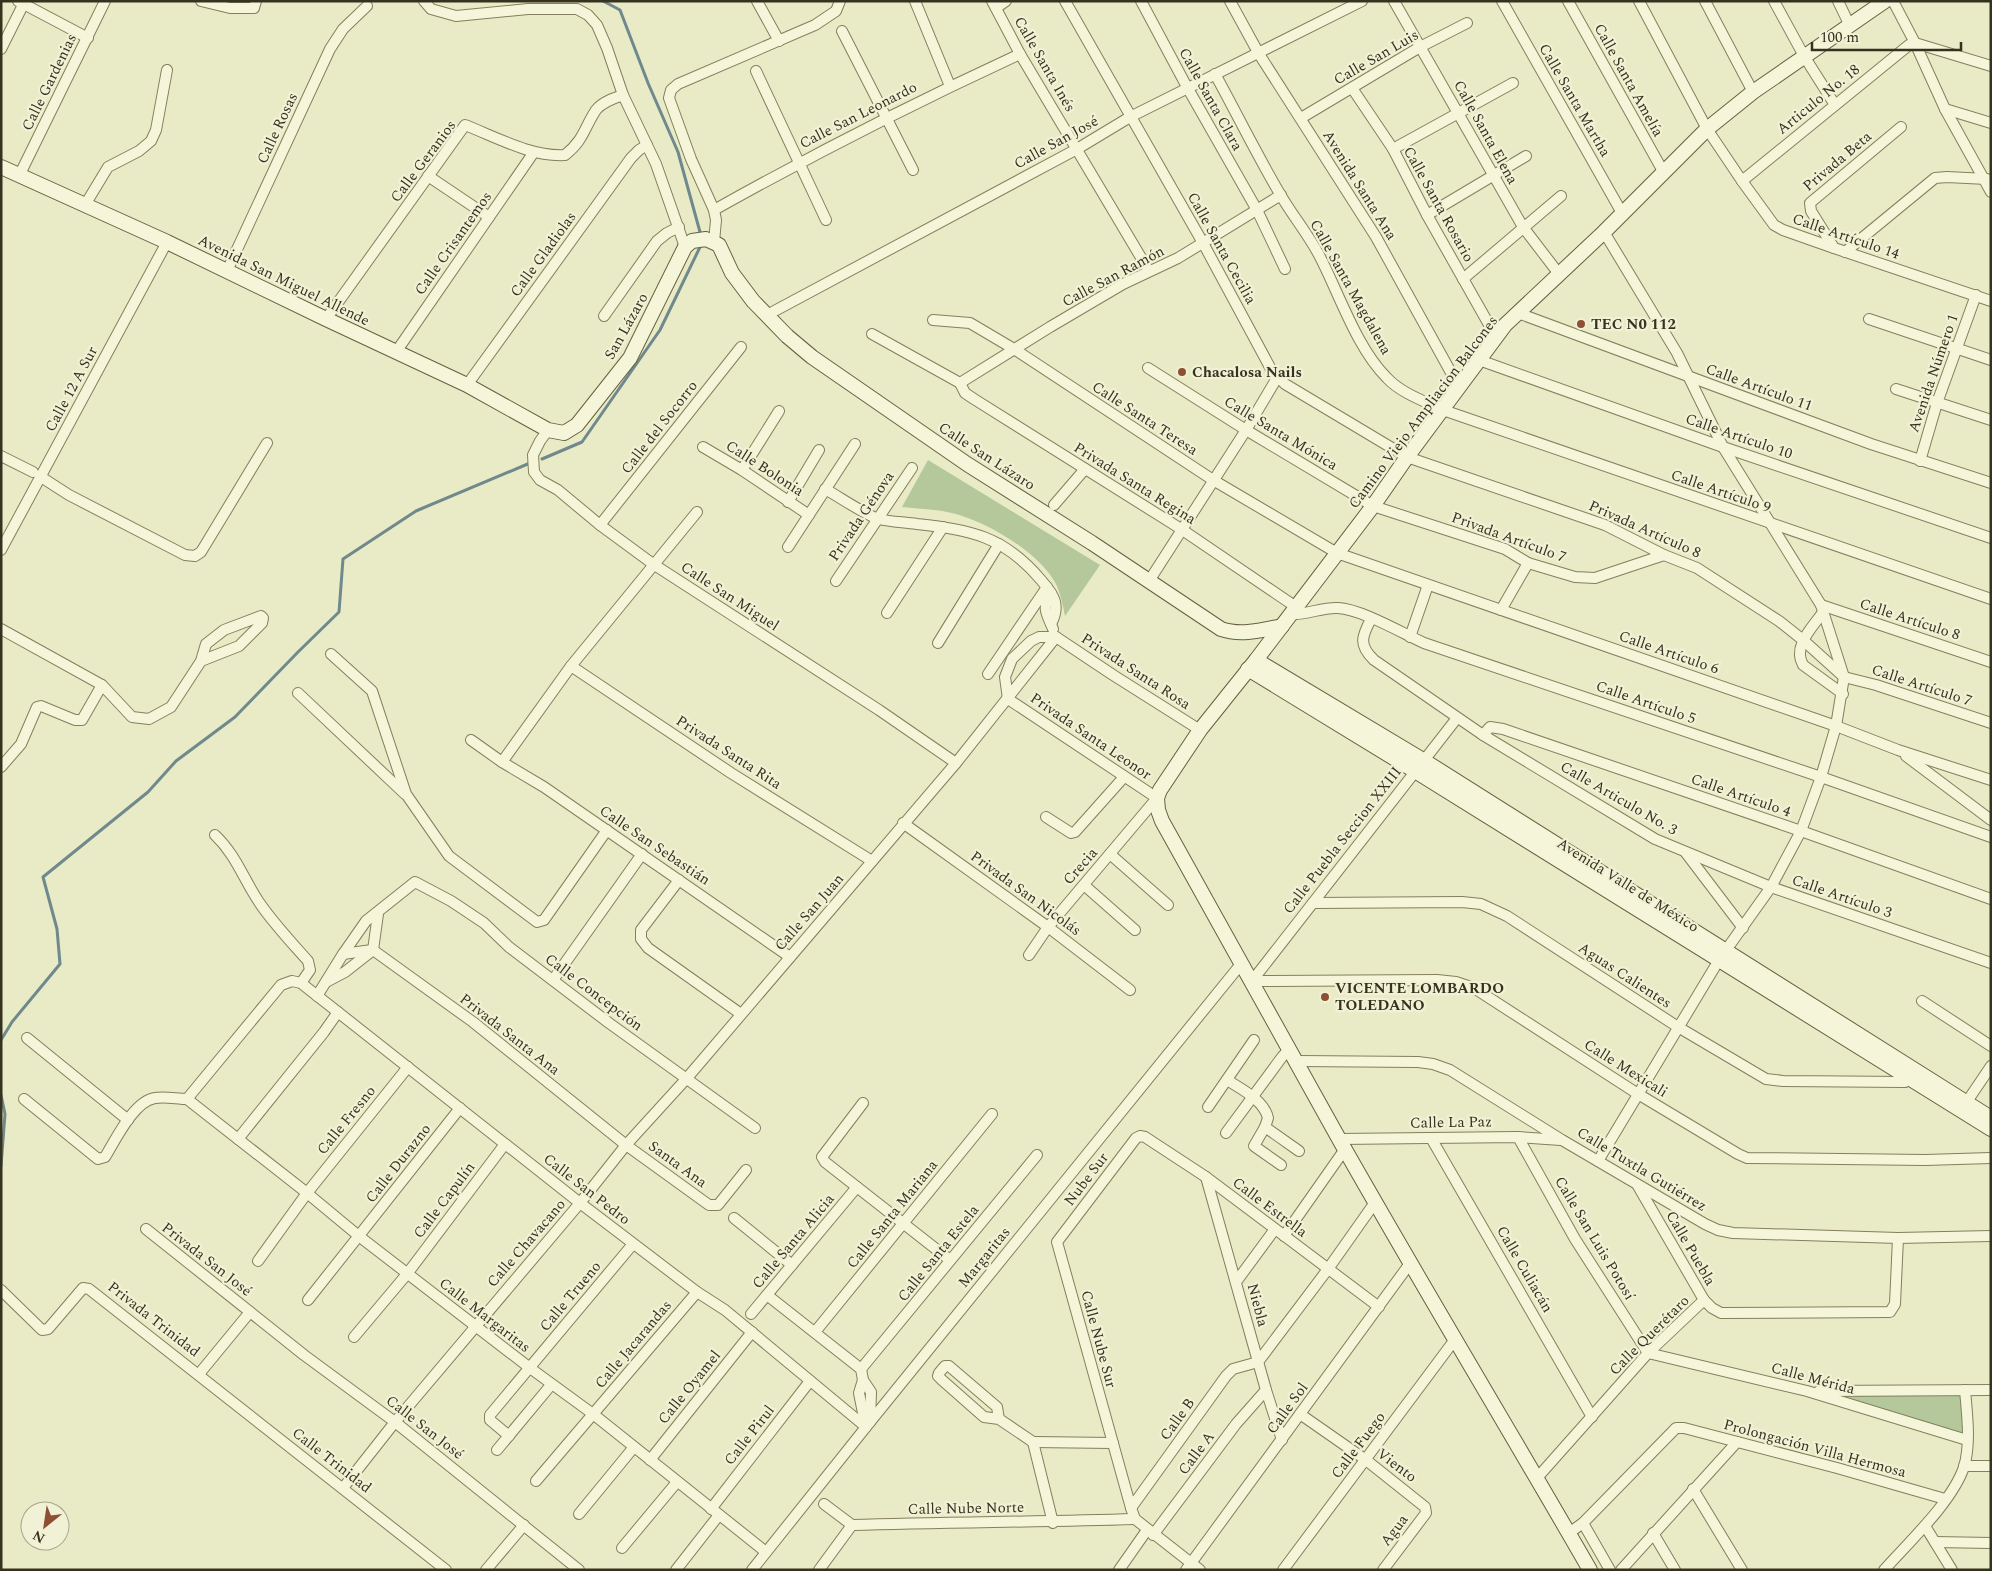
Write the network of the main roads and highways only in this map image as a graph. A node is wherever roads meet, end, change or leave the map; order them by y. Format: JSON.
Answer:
{"nodes":[{"id":1,"x":1885,"y":1,"type":"edge"},
{"id":2,"x":1,"y":167,"type":"edge"},
{"id":3,"x":701,"y":242,"type":"joint"},
{"id":4,"x":548,"y":430,"type":"joint"},
{"id":5,"x":1282,"y":626,"type":"junction"},
{"id":6,"x":1252,"y":665,"type":"junction"},
{"id":7,"x":1909,"y":1074,"type":"junction"},
{"id":8,"x":1991,"y":1118,"type":"edge"},
{"id":9,"x":1991,"y":1130,"type":"edge"},
{"id":10,"x":1590,"y":1570,"type":"edge"}],
"edges":[{"from":1,"to":5,"type":"main road","name":"Camino Viejo Ampliacion Balcones"},
{"from":2,"to":4,"type":"main road","name":"Avenida San Miguel Allende"},
{"from":3,"to":4,"type":"main road","name":"San Lázaro"},
{"from":3,"to":5,"type":"main road","name":"Calle San Lázaro"},
{"from":5,"to":6,"type":"main road","name":"Camino Viejo Ampliacion Balcones"},
{"from":6,"to":7,"type":"main road","name":"Avenida Valle de México"},
{"from":6,"to":10,"type":"main road","name":"Camino Viejo Ampliacion Balcones"},
{"from":7,"to":8,"type":"main road","name":"Avenida Valle de México"},
{"from":7,"to":9,"type":"main road","name":"Avenida Valle de México"}]}
